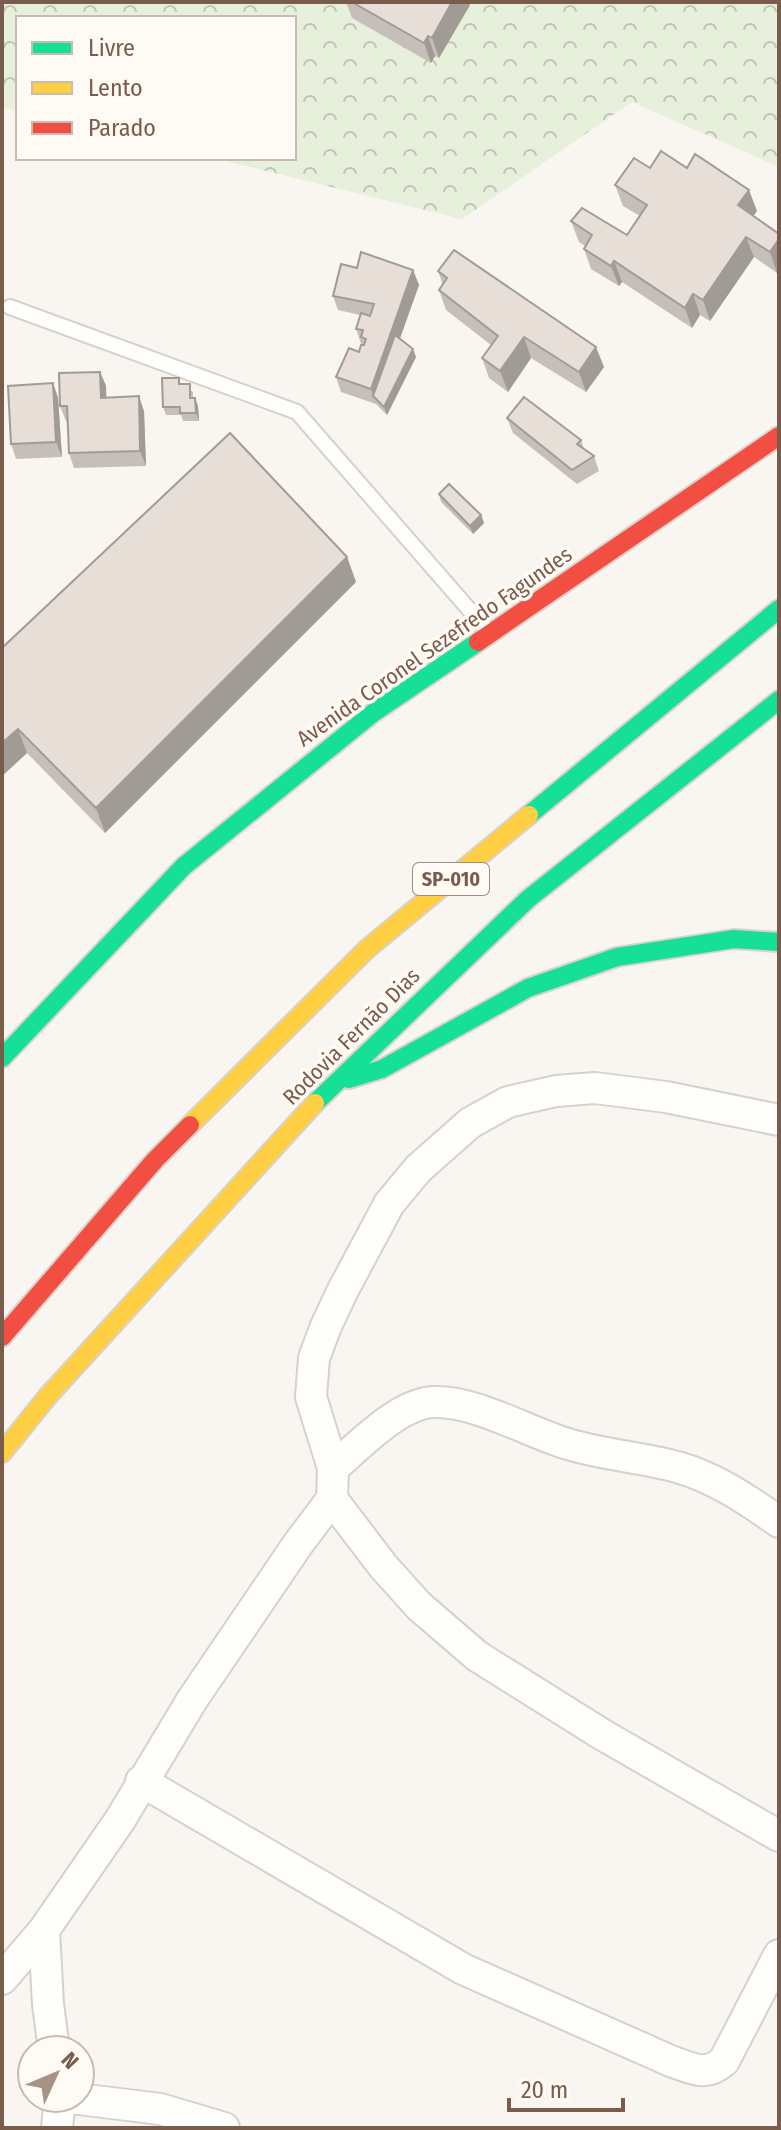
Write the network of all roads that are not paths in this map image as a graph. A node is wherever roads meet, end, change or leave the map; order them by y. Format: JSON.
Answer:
{"nodes":[{"id":1,"x":10,"y":307,"type":"dead end"},
{"id":2,"x":779,"y":436,"type":"edge"},
{"id":3,"x":773,"y":607,"type":"edge"},
{"id":4,"x":490,"y":633,"type":"junction"},
{"id":5,"x":779,"y":700,"type":"edge"},
{"id":6,"x":779,"y":942,"type":"edge"},
{"id":7,"x":2,"y":1058,"type":"edge"},
{"id":8,"x":331,"y":1085,"type":"junction"},
{"id":9,"x":779,"y":1120,"type":"edge"},
{"id":10,"x":2,"y":1337,"type":"edge"},
{"id":11,"x":2,"y":1453,"type":"edge"},
{"id":12,"x":333,"y":1468,"type":"junction"},
{"id":13,"x":332,"y":1499,"type":"junction"},
{"id":14,"x":779,"y":1522,"type":"edge"},
{"id":15,"x":141,"y":1781,"type":"junction"},
{"id":16,"x":779,"y":1836,"type":"edge"},
{"id":17,"x":44,"y":1930,"type":"junction"},
{"id":18,"x":779,"y":1955,"type":"edge"},
{"id":19,"x":2,"y":1979,"type":"edge"},
{"id":20,"x":52,"y":2034,"type":"edge"},
{"id":21,"x":96,"y":2101,"type":"edge"},
{"id":22,"x":224,"y":2128,"type":"edge"}],
"edges":[{"from":1,"to":4,"type":"lane"},
{"from":2,"to":4,"type":"main road","name":"Avenida Coronel Sezefredo Fagundes"},
{"from":3,"to":10,"type":"main road","number":"SP-010"},
{"from":4,"to":7,"type":"main road","name":"Avenida Coronel Sezefredo Fagundes"},
{"from":5,"to":8,"type":"main road","name":"Rodovia Fernão Dias","number":"SP-010"},
{"from":6,"to":8,"type":"main road"},
{"from":8,"to":11,"type":"main road","name":"Rodovia Fernão Dias","number":"SP-010"},
{"from":9,"to":12,"type":"street"},
{"from":12,"to":13,"type":"street"},
{"from":12,"to":14,"type":"street"},
{"from":13,"to":15,"type":"street"},
{"from":13,"to":16,"type":"street"},
{"from":15,"to":17,"type":"street"},
{"from":15,"to":18,"type":"street"},
{"from":17,"to":19,"type":"street"},
{"from":17,"to":20,"type":"street"},
{"from":21,"to":22,"type":"street"}]}
